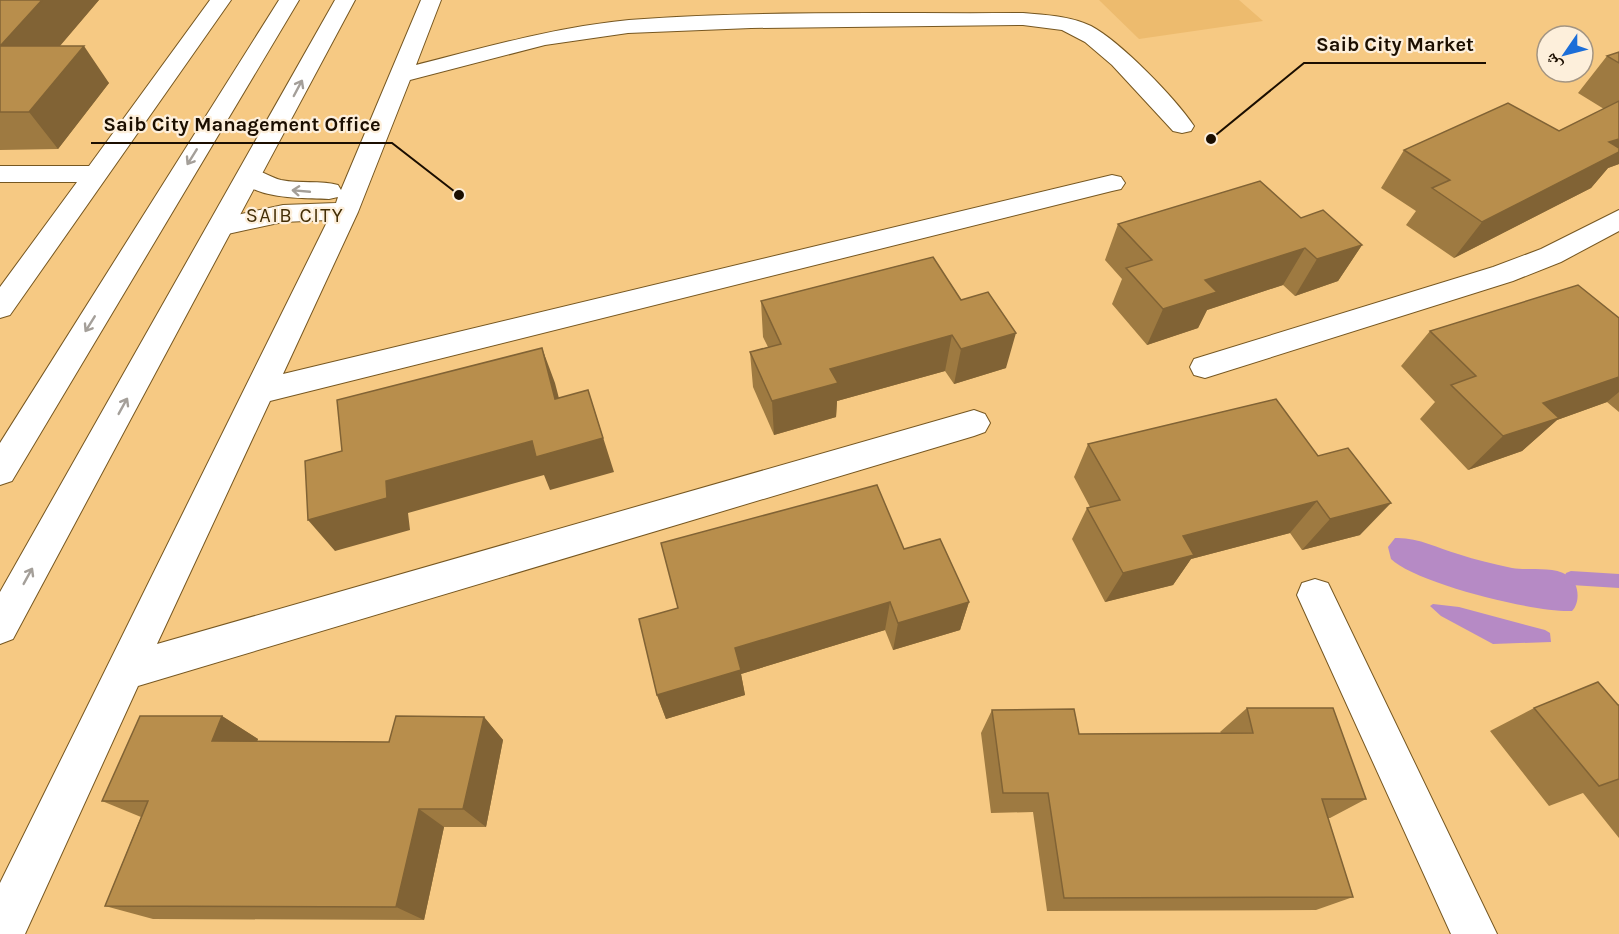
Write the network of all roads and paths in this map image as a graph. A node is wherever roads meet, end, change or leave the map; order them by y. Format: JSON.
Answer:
{"nodes":[{"id":1,"x":221,"y":0,"type":"edge"},
{"id":2,"x":289,"y":0,"type":"edge"},
{"id":3,"x":345,"y":0,"type":"edge"},
{"id":4,"x":431,"y":0,"type":"edge"},
{"id":5,"x":946,"y":0,"type":"edge"},
{"id":6,"x":894,"y":22,"type":"junction"},
{"id":7,"x":400,"y":76,"type":"junction"},
{"id":8,"x":1182,"y":126,"type":"dead end"},
{"id":9,"x":0,"y":174,"type":"edge"},
{"id":10,"x":94,"y":174,"type":"junction"},
{"id":11,"x":250,"y":176,"type":"junction"},
{"id":12,"x":1112,"y":183,"type":"dead end"},
{"id":13,"x":350,"y":200,"type":"junction"},
{"id":14,"x":1619,"y":219,"type":"edge"},
{"id":15,"x":223,"y":226,"type":"junction"},
{"id":16,"x":0,"y":308,"type":"edge"},
{"id":17,"x":1205,"y":367,"type":"dead end"},
{"id":18,"x":258,"y":392,"type":"junction"},
{"id":19,"x":974,"y":423,"type":"dead end"},
{"id":20,"x":0,"y":471,"type":"edge"},
{"id":21,"x":1315,"y":595,"type":"dead end"},
{"id":22,"x":0,"y":627,"type":"edge"},
{"id":23,"x":124,"y":672,"type":"junction"},
{"id":24,"x":2,"y":934,"type":"edge"},
{"id":25,"x":1474,"y":934,"type":"edge"}],
"edges":[{"from":1,"to":10,"type":"street"},
{"from":2,"to":20,"type":"street","one_way":true},
{"from":11,"to":3,"type":"street","one_way":true},
{"from":4,"to":7,"type":"street"},
{"from":5,"to":6,"type":"street"},
{"from":6,"to":7,"type":"street"},
{"from":6,"to":8,"type":"street"},
{"from":7,"to":13,"type":"street"},
{"from":9,"to":10,"type":"street"},
{"from":10,"to":16,"type":"street"},
{"from":13,"to":11,"type":"street","one_way":true},
{"from":11,"to":15,"type":"street"},
{"from":12,"to":18,"type":"street"},
{"from":13,"to":15,"type":"street"},
{"from":13,"to":18,"type":"street"},
{"from":14,"to":17,"type":"street"},
{"from":22,"to":15,"type":"street","one_way":true},
{"from":18,"to":23,"type":"street"},
{"from":19,"to":23,"type":"street"},
{"from":21,"to":25,"type":"street"},
{"from":23,"to":24,"type":"street"}]}
